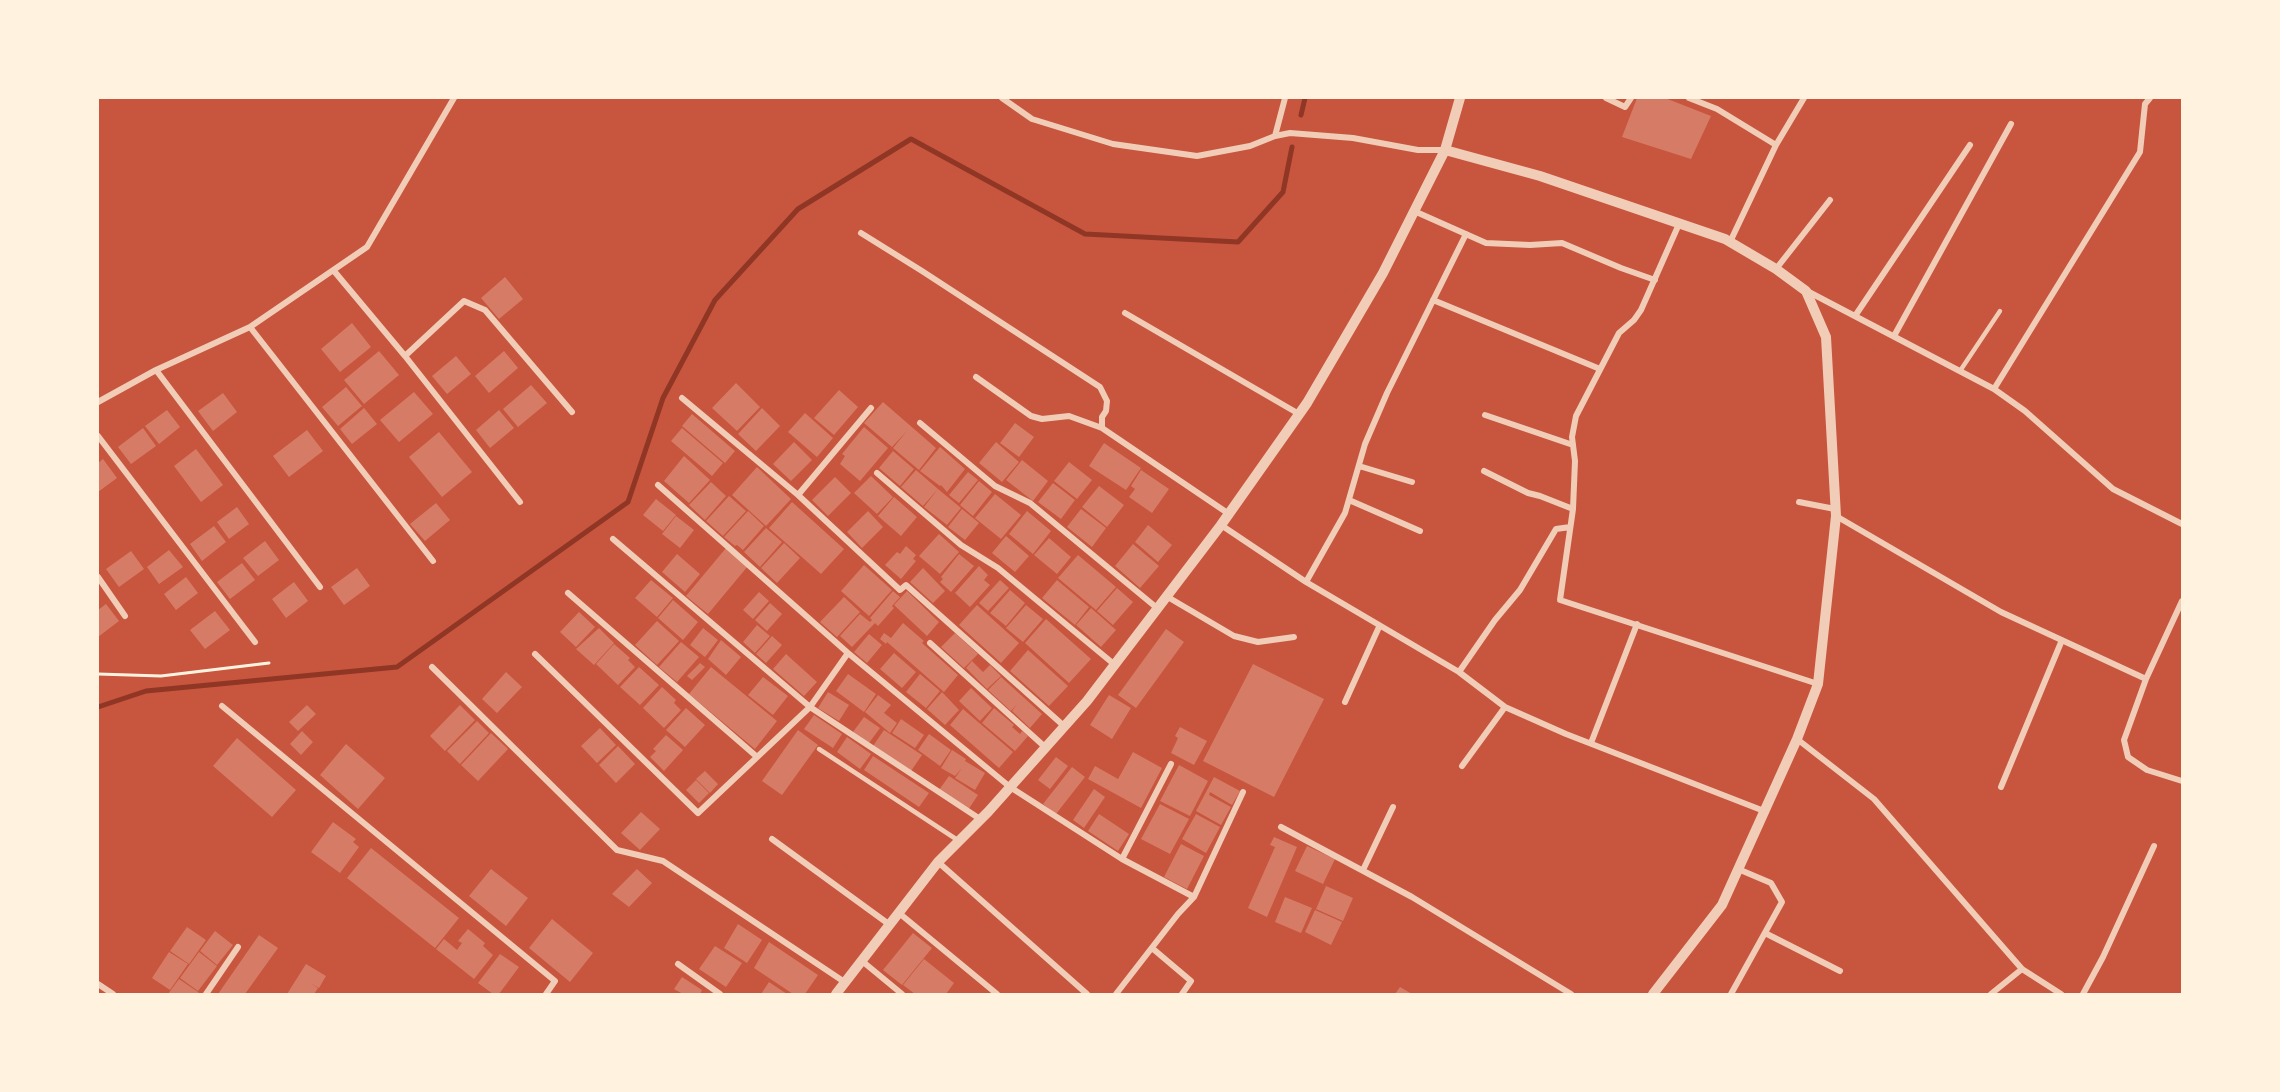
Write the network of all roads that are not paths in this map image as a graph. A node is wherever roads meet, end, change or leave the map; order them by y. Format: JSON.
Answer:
{"nodes":[{"id":1,"x":454,"y":98,"type":"edge"},
{"id":2,"x":1002,"y":98,"type":"edge"},
{"id":3,"x":1285,"y":98,"type":"edge"},
{"id":4,"x":1460,"y":98,"type":"edge"},
{"id":5,"x":1606,"y":98,"type":"edge"},
{"id":6,"x":1631,"y":98,"type":"edge"},
{"id":7,"x":1689,"y":98,"type":"edge"},
{"id":8,"x":1804,"y":98,"type":"edge"},
{"id":9,"x":2150,"y":98,"type":"edge"},
{"id":10,"x":2011,"y":124,"type":"dead end"},
{"id":11,"x":1275,"y":136,"type":"junction"},
{"id":12,"x":1776,"y":145,"type":"junction"},
{"id":13,"x":1970,"y":145,"type":"dead end"},
{"id":14,"x":1445,"y":150,"type":"junction"},
{"id":15,"x":1830,"y":200,"type":"dead end"},
{"id":16,"x":1414,"y":211,"type":"junction"},
{"id":17,"x":1679,"y":224,"type":"junction"},
{"id":18,"x":861,"y":233,"type":"dead end"},
{"id":19,"x":1466,"y":234,"type":"junction"},
{"id":20,"x":1730,"y":242,"type":"junction"},
{"id":21,"x":1776,"y":269,"type":"junction"},
{"id":22,"x":334,"y":271,"type":"junction"},
{"id":23,"x":1654,"y":280,"type":"junction"},
{"id":24,"x":1806,"y":291,"type":"junction"},
{"id":25,"x":1433,"y":300,"type":"junction"},
{"id":26,"x":2000,"y":311,"type":"dead end"},
{"id":27,"x":1125,"y":313,"type":"dead end"},
{"id":28,"x":1855,"y":316,"type":"junction"},
{"id":29,"x":250,"y":327,"type":"junction"},
{"id":30,"x":1894,"y":336,"type":"junction"},
{"id":31,"x":405,"y":356,"type":"junction"},
{"id":32,"x":1600,"y":369,"type":"junction"},
{"id":33,"x":156,"y":370,"type":"junction"},
{"id":34,"x":1960,"y":371,"type":"junction"},
{"id":35,"x":976,"y":377,"type":"dead end"},
{"id":36,"x":1994,"y":389,"type":"junction"},
{"id":37,"x":682,"y":398,"type":"dead end"},
{"id":38,"x":98,"y":402,"type":"edge"},
{"id":39,"x":871,"y":408,"type":"dead end"},
{"id":40,"x":572,"y":412,"type":"dead end"},
{"id":41,"x":1299,"y":414,"type":"junction"},
{"id":42,"x":1485,"y":415,"type":"dead end"},
{"id":43,"x":920,"y":423,"type":"dead end"},
{"id":44,"x":1102,"y":428,"type":"junction"},
{"id":45,"x":98,"y":436,"type":"edge"},
{"id":46,"x":1573,"y":445,"type":"junction"},
{"id":47,"x":1359,"y":466,"type":"junction"},
{"id":48,"x":1484,"y":471,"type":"dead end"},
{"id":49,"x":877,"y":473,"type":"dead end"},
{"id":50,"x":1412,"y":482,"type":"dead end"},
{"id":51,"x":658,"y":485,"type":"dead end"},
{"id":52,"x":798,"y":495,"type":"junction"},
{"id":53,"x":1349,"y":500,"type":"junction"},
{"id":54,"x":520,"y":502,"type":"dead end"},
{"id":55,"x":1799,"y":502,"type":"dead end"},
{"id":56,"x":1573,"y":509,"type":"junction"},
{"id":57,"x":1835,"y":512,"type":"junction"},
{"id":58,"x":1229,"y":514,"type":"junction"},
{"id":59,"x":2182,"y":524,"type":"edge"},
{"id":60,"x":1221,"y":525,"type":"junction"},
{"id":61,"x":1570,"y":527,"type":"junction"},
{"id":62,"x":1420,"y":531,"type":"dead end"},
{"id":63,"x":613,"y":539,"type":"dead end"},
{"id":64,"x":433,"y":561,"type":"dead end"},
{"id":65,"x":98,"y":578,"type":"edge"},
{"id":66,"x":1306,"y":582,"type":"junction"},
{"id":67,"x":320,"y":587,"type":"dead end"},
{"id":68,"x":568,"y":593,"type":"dead end"},
{"id":69,"x":1166,"y":597,"type":"junction"},
{"id":70,"x":2182,"y":601,"type":"edge"},
{"id":71,"x":1157,"y":608,"type":"junction"},
{"id":72,"x":125,"y":616,"type":"dead end"},
{"id":73,"x":1637,"y":624,"type":"junction"},
{"id":74,"x":1379,"y":627,"type":"junction"},
{"id":75,"x":1294,"y":637,"type":"dead end"},
{"id":76,"x":2062,"y":640,"type":"junction"},
{"id":77,"x":255,"y":642,"type":"dead end"},
{"id":78,"x":930,"y":643,"type":"dead end"},
{"id":79,"x":848,"y":653,"type":"junction"},
{"id":80,"x":535,"y":654,"type":"dead end"},
{"id":81,"x":1115,"y":665,"type":"junction"},
{"id":82,"x":432,"y":667,"type":"dead end"},
{"id":83,"x":1459,"y":672,"type":"junction"},
{"id":84,"x":2146,"y":679,"type":"junction"},
{"id":85,"x":1818,"y":684,"type":"junction"},
{"id":86,"x":1345,"y":702,"type":"dead end"},
{"id":87,"x":222,"y":706,"type":"dead end"},
{"id":88,"x":810,"y":707,"type":"junction"},
{"id":89,"x":1505,"y":707,"type":"junction"},
{"id":90,"x":1064,"y":726,"type":"junction"},
{"id":91,"x":1797,"y":739,"type":"junction"},
{"id":92,"x":1591,"y":743,"type":"junction"},
{"id":93,"x":1045,"y":747,"type":"junction"},
{"id":94,"x":819,"y":749,"type":"dead end"},
{"id":95,"x":756,"y":756,"type":"junction"},
{"id":96,"x":1172,"y":764,"type":"dead end"},
{"id":97,"x":1462,"y":766,"type":"dead end"},
{"id":98,"x":2182,"y":781,"type":"edge"},
{"id":99,"x":1010,"y":787,"type":"junction"},
{"id":100,"x":2001,"y":787,"type":"dead end"},
{"id":101,"x":1243,"y":792,"type":"dead end"},
{"id":102,"x":1393,"y":807,"type":"dead end"},
{"id":103,"x":1764,"y":811,"type":"junction"},
{"id":104,"x":981,"y":819,"type":"junction"},
{"id":105,"x":1281,"y":827,"type":"dead end"},
{"id":106,"x":772,"y":839,"type":"dead end"},
{"id":107,"x":959,"y":841,"type":"junction"},
{"id":108,"x":2154,"y":846,"type":"dead end"},
{"id":109,"x":1122,"y":859,"type":"junction"},
{"id":110,"x":938,"y":862,"type":"junction"},
{"id":111,"x":1738,"y":869,"type":"junction"},
{"id":112,"x":1364,"y":870,"type":"junction"},
{"id":113,"x":1194,"y":897,"type":"junction"},
{"id":114,"x":899,"y":913,"type":"junction"},
{"id":115,"x":890,"y":925,"type":"junction"},
{"id":116,"x":1765,"y":933,"type":"junction"},
{"id":117,"x":238,"y":947,"type":"dead end"},
{"id":118,"x":1152,"y":948,"type":"junction"},
{"id":119,"x":862,"y":962,"type":"junction"},
{"id":120,"x":678,"y":964,"type":"dead end"},
{"id":121,"x":2022,"y":969,"type":"junction"},
{"id":122,"x":1840,"y":972,"type":"dead end"},
{"id":123,"x":846,"y":983,"type":"junction"},
{"id":124,"x":98,"y":984,"type":"edge"},
{"id":125,"x":113,"y":994,"type":"edge"},
{"id":126,"x":206,"y":994,"type":"edge"},
{"id":127,"x":546,"y":994,"type":"edge"},
{"id":128,"x":720,"y":994,"type":"edge"},
{"id":129,"x":836,"y":994,"type":"edge"},
{"id":130,"x":903,"y":994,"type":"edge"},
{"id":131,"x":997,"y":994,"type":"edge"},
{"id":132,"x":1086,"y":994,"type":"edge"},
{"id":133,"x":1116,"y":994,"type":"edge"},
{"id":134,"x":1182,"y":994,"type":"edge"},
{"id":135,"x":1571,"y":994,"type":"edge"},
{"id":136,"x":1653,"y":994,"type":"edge"},
{"id":137,"x":1731,"y":994,"type":"edge"},
{"id":138,"x":1991,"y":994,"type":"edge"},
{"id":139,"x":2061,"y":994,"type":"edge"},
{"id":140,"x":2083,"y":994,"type":"edge"}],
"edges":[{"from":1,"to":22,"type":"street"},
{"from":2,"to":11,"type":"street"},
{"from":3,"to":11,"type":"street"},
{"from":4,"to":14,"type":"street"},
{"from":5,"to":6,"type":"street"},
{"from":7,"to":12,"type":"street"},
{"from":8,"to":12,"type":"street"},
{"from":9,"to":36,"type":"street"},
{"from":10,"to":30,"type":"street"},
{"from":11,"to":14,"type":"street"},
{"from":12,"to":20,"type":"street"},
{"from":13,"to":28,"type":"street"},
{"from":14,"to":16,"type":"street"},
{"from":14,"to":17,"type":"street"},
{"from":15,"to":21,"type":"street"},
{"from":16,"to":19,"type":"street"},
{"from":16,"to":41,"type":"street"},
{"from":17,"to":20,"type":"street"},
{"from":17,"to":23,"type":"street"},
{"from":18,"to":44,"type":"street"},
{"from":19,"to":23,"type":"street"},
{"from":19,"to":25,"type":"street"},
{"from":20,"to":21,"type":"street"},
{"from":21,"to":24,"type":"street"},
{"from":22,"to":29,"type":"street"},
{"from":22,"to":31,"type":"street"},
{"from":23,"to":32,"type":"street"},
{"from":24,"to":28,"type":"street"},
{"from":24,"to":57,"type":"street"},
{"from":25,"to":32,"type":"street"},
{"from":25,"to":47,"type":"street"},
{"from":26,"to":34,"type":"lane"},
{"from":27,"to":41,"type":"street"},
{"from":28,"to":30,"type":"street"},
{"from":29,"to":33,"type":"street"},
{"from":29,"to":64,"type":"street"},
{"from":30,"to":34,"type":"street"},
{"from":31,"to":40,"type":"street"},
{"from":31,"to":54,"type":"street"},
{"from":32,"to":46,"type":"street"},
{"from":33,"to":38,"type":"street"},
{"from":33,"to":67,"type":"street"},
{"from":34,"to":36,"type":"street"},
{"from":35,"to":44,"type":"street"},
{"from":36,"to":59,"type":"street"},
{"from":37,"to":52,"type":"street"},
{"from":39,"to":52,"type":"street"},
{"from":41,"to":58,"type":"street"},
{"from":42,"to":46,"type":"street"},
{"from":43,"to":71,"type":"street"},
{"from":44,"to":58,"type":"street"},
{"from":45,"to":77,"type":"street"},
{"from":46,"to":56,"type":"street"},
{"from":47,"to":50,"type":"street"},
{"from":47,"to":53,"type":"street"},
{"from":48,"to":56,"type":"street"},
{"from":49,"to":81,"type":"street"},
{"from":51,"to":79,"type":"street"},
{"from":52,"to":90,"type":"street"},
{"from":53,"to":62,"type":"street"},
{"from":53,"to":66,"type":"street"},
{"from":55,"to":57,"type":"street"},
{"from":56,"to":61,"type":"street"},
{"from":57,"to":76,"type":"street"},
{"from":57,"to":85,"type":"street"},
{"from":58,"to":60,"type":"street"},
{"from":60,"to":66,"type":"street"},
{"from":60,"to":69,"type":"street"},
{"from":61,"to":73,"type":"street"},
{"from":61,"to":83,"type":"street"},
{"from":63,"to":88,"type":"street"},
{"from":65,"to":72,"type":"street"},
{"from":66,"to":74,"type":"street"},
{"from":68,"to":95,"type":"street"},
{"from":69,"to":71,"type":"street"},
{"from":69,"to":75,"type":"street"},
{"from":70,"to":84,"type":"street"},
{"from":71,"to":81,"type":"street"},
{"from":73,"to":85,"type":"street"},
{"from":73,"to":92,"type":"street"},
{"from":74,"to":83,"type":"street"},
{"from":74,"to":86,"type":"street"},
{"from":76,"to":84,"type":"street"},
{"from":76,"to":100,"type":"street"},
{"from":78,"to":93,"type":"street"},
{"from":79,"to":88,"type":"street"},
{"from":79,"to":99,"type":"street"},
{"from":80,"to":95,"type":"street"},
{"from":81,"to":90,"type":"street"},
{"from":82,"to":123,"type":"street"},
{"from":83,"to":89,"type":"street"},
{"from":84,"to":98,"type":"street"},
{"from":85,"to":91,"type":"street"},
{"from":87,"to":127,"type":"street"},
{"from":88,"to":95,"type":"street"},
{"from":88,"to":104,"type":"street"},
{"from":89,"to":92,"type":"street"},
{"from":89,"to":97,"type":"street"},
{"from":90,"to":93,"type":"street"},
{"from":91,"to":103,"type":"street"},
{"from":91,"to":121,"type":"street"},
{"from":92,"to":103,"type":"street"},
{"from":93,"to":99,"type":"street"},
{"from":94,"to":107,"type":"lane"},
{"from":96,"to":109,"type":"street"},
{"from":99,"to":104,"type":"street"},
{"from":99,"to":109,"type":"street"},
{"from":101,"to":113,"type":"street"},
{"from":102,"to":112,"type":"street"},
{"from":103,"to":111,"type":"street"},
{"from":104,"to":107,"type":"street"},
{"from":105,"to":112,"type":"street"},
{"from":106,"to":115,"type":"street"},
{"from":107,"to":110,"type":"street"},
{"from":108,"to":140,"type":"street"},
{"from":109,"to":113,"type":"street"},
{"from":110,"to":114,"type":"street"},
{"from":110,"to":132,"type":"street"},
{"from":111,"to":116,"type":"street"},
{"from":111,"to":136,"type":"street"},
{"from":112,"to":135,"type":"street"},
{"from":113,"to":118,"type":"street"},
{"from":114,"to":115,"type":"street"},
{"from":114,"to":131,"type":"street"},
{"from":115,"to":119,"type":"street"},
{"from":116,"to":122,"type":"street"},
{"from":116,"to":137,"type":"street"},
{"from":117,"to":126,"type":"street"},
{"from":118,"to":133,"type":"street"},
{"from":118,"to":134,"type":"street"},
{"from":119,"to":123,"type":"street"},
{"from":119,"to":130,"type":"street"},
{"from":120,"to":128,"type":"street"},
{"from":121,"to":138,"type":"street"},
{"from":121,"to":139,"type":"street"},
{"from":123,"to":129,"type":"street"},
{"from":124,"to":125,"type":"street"}]}
